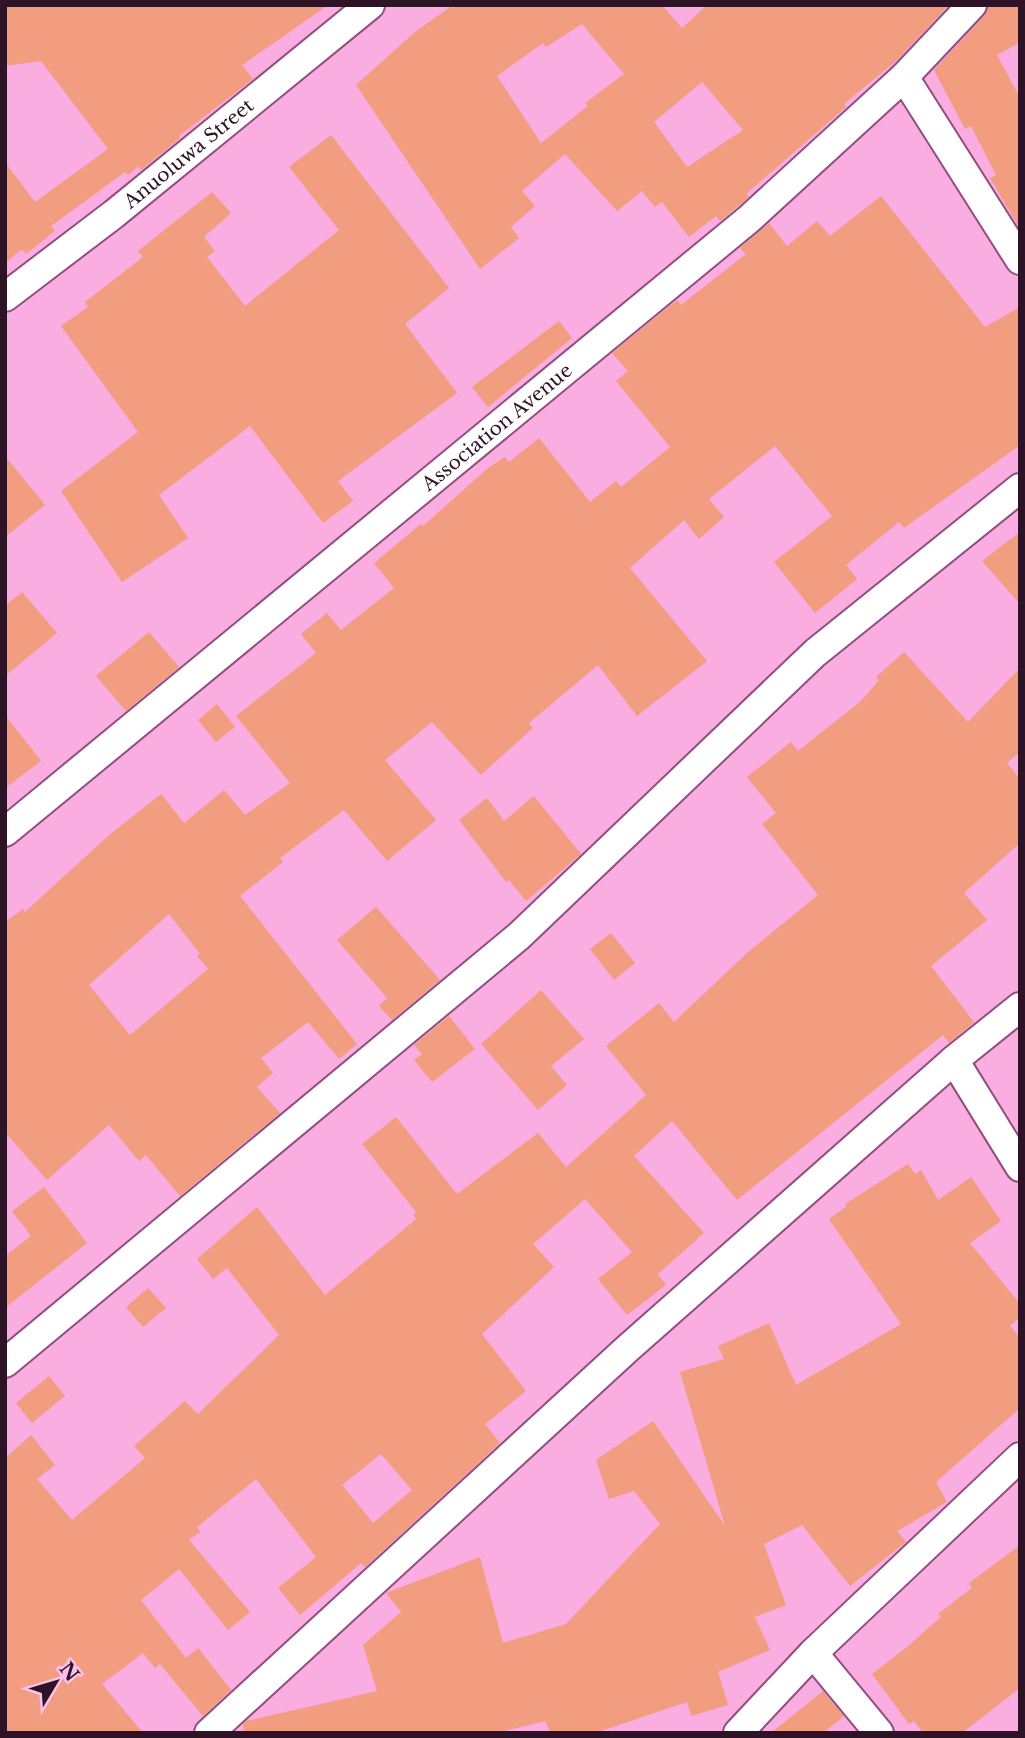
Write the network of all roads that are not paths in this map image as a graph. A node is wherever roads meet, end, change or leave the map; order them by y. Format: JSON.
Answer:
{"nodes":[{"id":1,"x":370,"y":5,"type":"edge"},
{"id":2,"x":972,"y":5,"type":"edge"},
{"id":3,"x":904,"y":77,"type":"junction"},
{"id":4,"x":1020,"y":260,"type":"edge"},
{"id":5,"x":5,"y":297,"type":"edge"},
{"id":6,"x":1020,"y":488,"type":"edge"},
{"id":7,"x":5,"y":832,"type":"edge"},
{"id":8,"x":1020,"y":1007,"type":"edge"},
{"id":9,"x":954,"y":1059,"type":"junction"},
{"id":10,"x":1020,"y":1167,"type":"edge"},
{"id":11,"x":5,"y":1363,"type":"edge"},
{"id":12,"x":1020,"y":1457,"type":"edge"},
{"id":13,"x":813,"y":1653,"type":"junction"},
{"id":14,"x":209,"y":1733,"type":"edge"},
{"id":15,"x":738,"y":1733,"type":"edge"},
{"id":16,"x":879,"y":1733,"type":"edge"}],
"edges":[{"from":1,"to":5,"type":"street","name":"Anuoluwa Street"},
{"from":2,"to":3,"type":"street","name":"Association Avenue"},
{"from":3,"to":4,"type":"street"},
{"from":3,"to":7,"type":"street","name":"Association Avenue"},
{"from":6,"to":11,"type":"street"},
{"from":8,"to":9,"type":"street"},
{"from":9,"to":10,"type":"street"},
{"from":9,"to":14,"type":"street"},
{"from":12,"to":13,"type":"street"},
{"from":13,"to":15,"type":"street"},
{"from":13,"to":16,"type":"street"}]}
